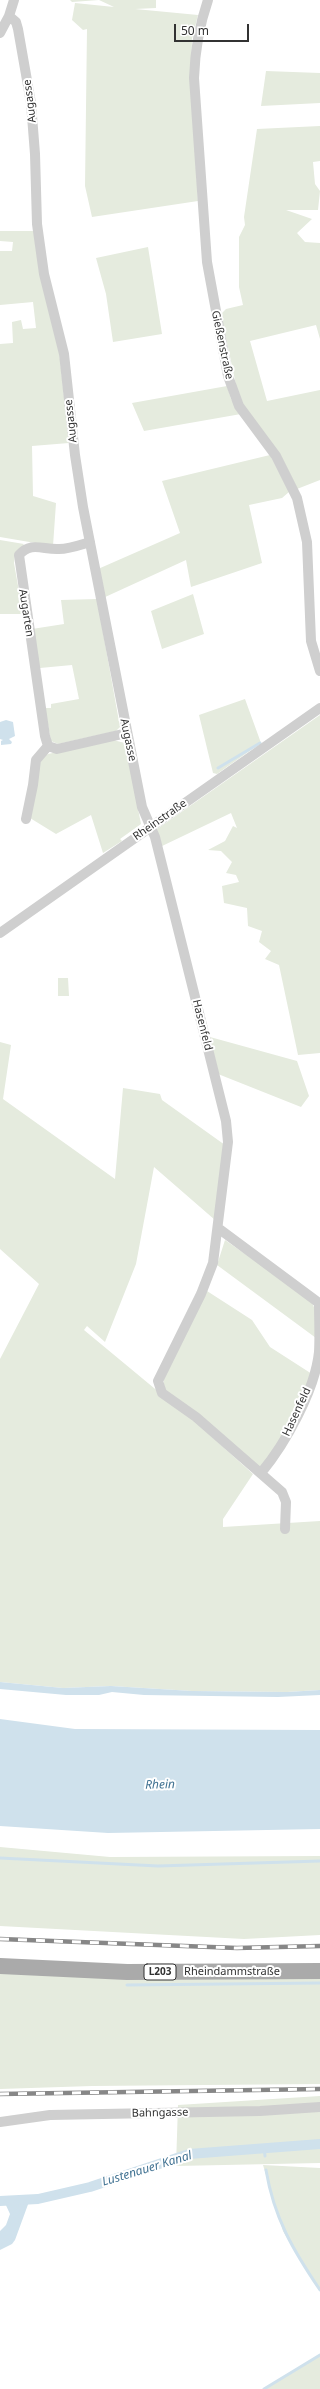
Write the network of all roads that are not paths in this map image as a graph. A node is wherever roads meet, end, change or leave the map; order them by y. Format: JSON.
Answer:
{"nodes":[{"id":1,"x":14,"y":0,"type":"edge"},
{"id":2,"x":208,"y":0,"type":"edge"},
{"id":3,"x":9,"y":16,"type":"junction"},
{"id":4,"x":0,"y":33,"type":"edge"},
{"id":5,"x":90,"y":542,"type":"junction"},
{"id":6,"x":320,"y":671,"type":"edge"},
{"id":7,"x":320,"y":708,"type":"edge"},
{"id":8,"x":127,"y":733,"type":"junction"},
{"id":9,"x":48,"y":746,"type":"junction"},
{"id":10,"x":26,"y":819,"type":"dead end"},
{"id":11,"x":149,"y":826,"type":"junction"},
{"id":12,"x":0,"y":933,"type":"edge"},
{"id":13,"x":218,"y":1228,"type":"junction"},
{"id":14,"x":261,"y":1473,"type":"junction"},
{"id":15,"x":285,"y":1529,"type":"dead end"},
{"id":16,"x":0,"y":1966,"type":"edge"},
{"id":17,"x":320,"y":1971,"type":"edge"},
{"id":18,"x":320,"y":2107,"type":"edge"},
{"id":19,"x":0,"y":2122,"type":"edge"}],
"edges":[{"from":1,"to":3,"type":"street"},
{"from":2,"to":6,"type":"street","name":"Gießenstraße"},
{"from":3,"to":4,"type":"street"},
{"from":3,"to":5,"type":"street","name":"Augasse"},
{"from":5,"to":8,"type":"street","name":"Augasse"},
{"from":5,"to":9,"type":"street","name":"Augarten"},
{"from":7,"to":11,"type":"street","name":"Rheinstraße"},
{"from":8,"to":9,"type":"street"},
{"from":8,"to":11,"type":"street","name":"Augasse"},
{"from":9,"to":10,"type":"street"},
{"from":11,"to":12,"type":"street","name":"Rheinstraße"},
{"from":11,"to":13,"type":"street","name":"Hasenfeld"},
{"from":13,"to":14,"type":"street","name":"Hasenfeld"},
{"from":13,"to":14,"type":"street","name":"Hasenfeld"},
{"from":14,"to":15,"type":"street","name":"Hasenfeld"},
{"from":16,"to":17,"type":"main road","name":"Rheindammstraße","number":"L203"},
{"from":18,"to":19,"type":"street","name":"Bahngasse"}]}
